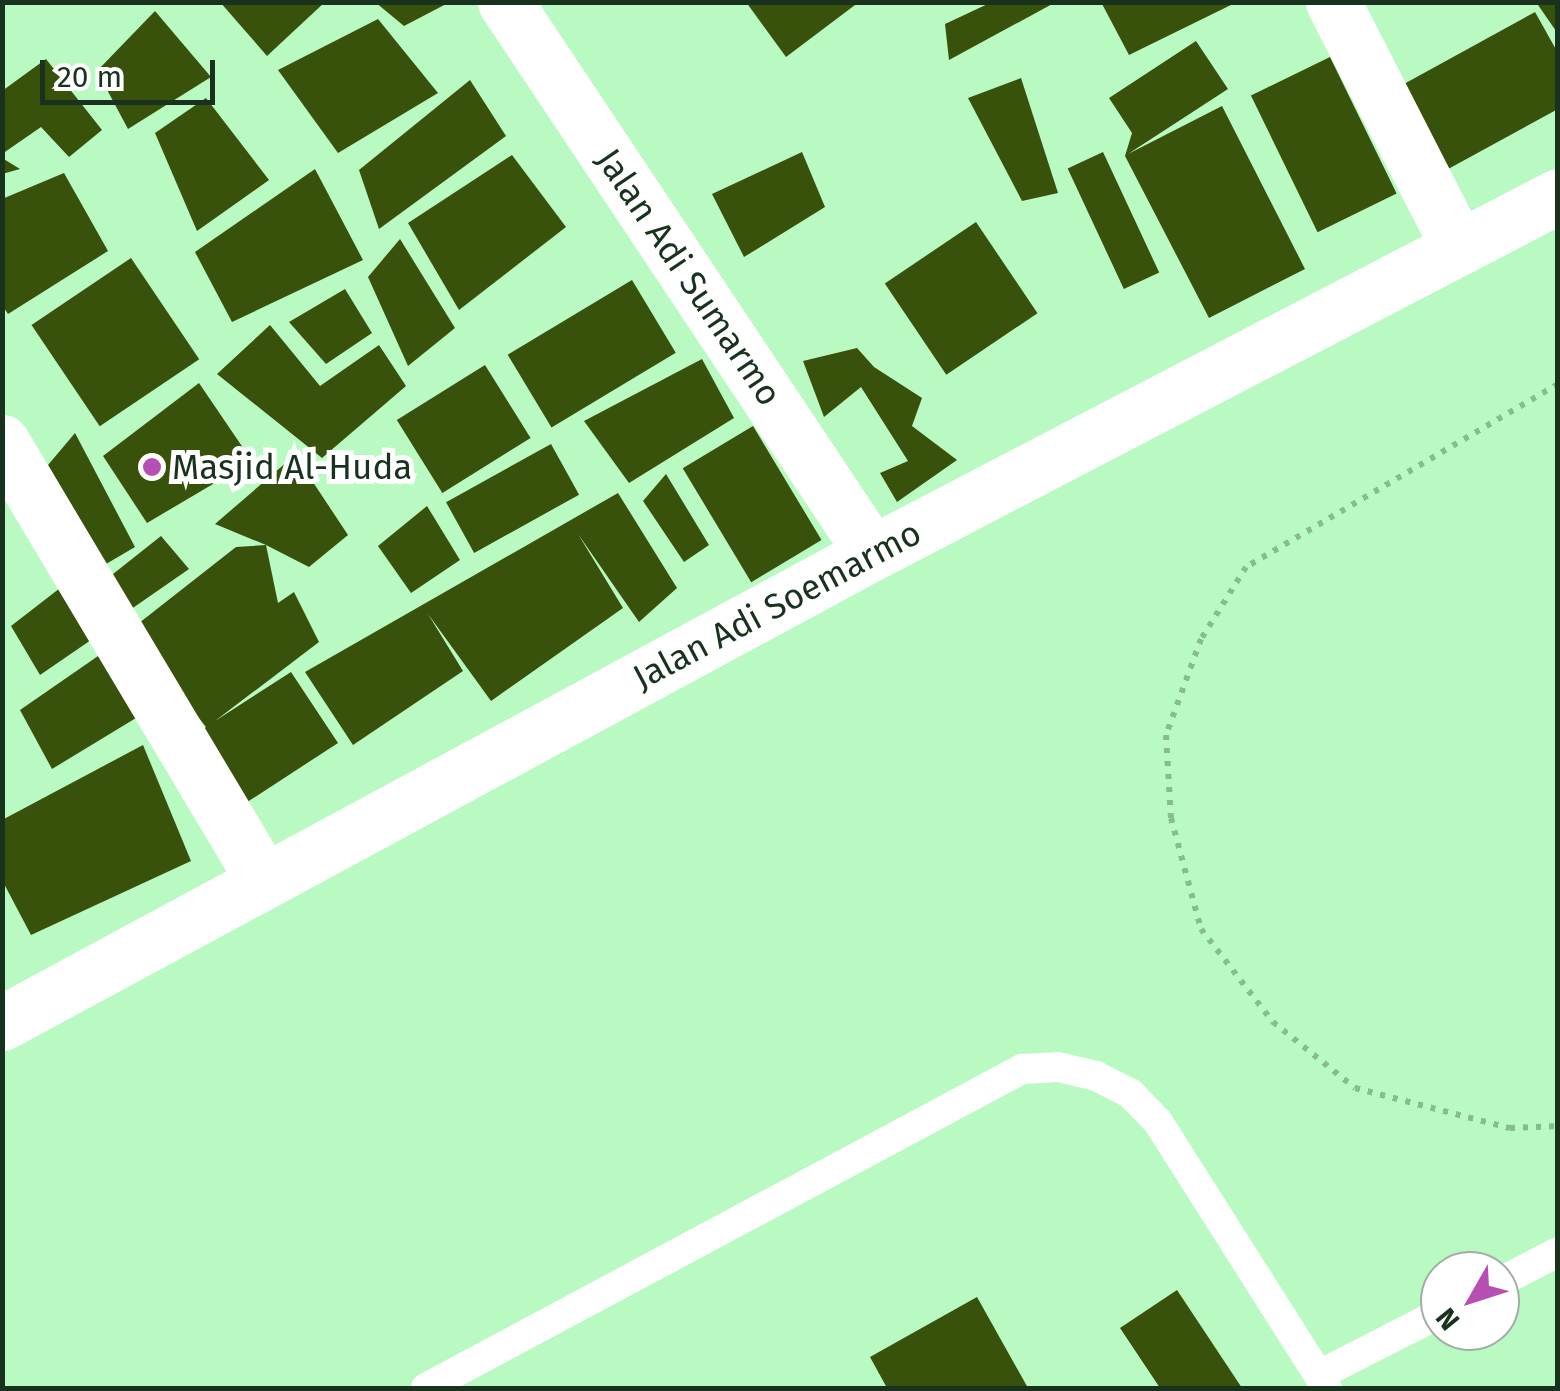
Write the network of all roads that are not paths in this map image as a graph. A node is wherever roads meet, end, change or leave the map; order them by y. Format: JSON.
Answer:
{"nodes":[{"id":1,"x":505,"y":2,"type":"edge"},
{"id":2,"x":1333,"y":2,"type":"edge"},
{"id":3,"x":1558,"y":196,"type":"edge"},
{"id":4,"x":1459,"y":248,"type":"junction"},
{"id":5,"x":2,"y":442,"type":"edge"},
{"id":6,"x":872,"y":553,"type":"junction"},
{"id":7,"x":264,"y":881,"type":"junction"},
{"id":8,"x":2,"y":1024,"type":"edge"},
{"id":9,"x":1558,"y":1252,"type":"edge"},
{"id":10,"x":1520,"y":1272,"type":"edge"},
{"id":11,"x":1420,"y":1325,"type":"edge"},
{"id":12,"x":1323,"y":1382,"type":"edge"},
{"id":13,"x":426,"y":1388,"type":"edge"}],
"edges":[{"from":1,"to":6,"type":"main road","name":"Jalan Adi Sumarmo"},
{"from":2,"to":4,"type":"main road"},
{"from":3,"to":4,"type":"main road","name":"Jalan Adi Soemarmo"},
{"from":4,"to":6,"type":"main road","name":"Jalan Adi Soemarmo"},
{"from":5,"to":7,"type":"main road"},
{"from":6,"to":7,"type":"main road","name":"Jalan Adi Soemarmo"},
{"from":7,"to":8,"type":"main road","name":"Jalan Adi Soemarmo"},
{"from":9,"to":10,"type":"lane"},
{"from":11,"to":12,"type":"lane"},
{"from":12,"to":13,"type":"lane"}]}
